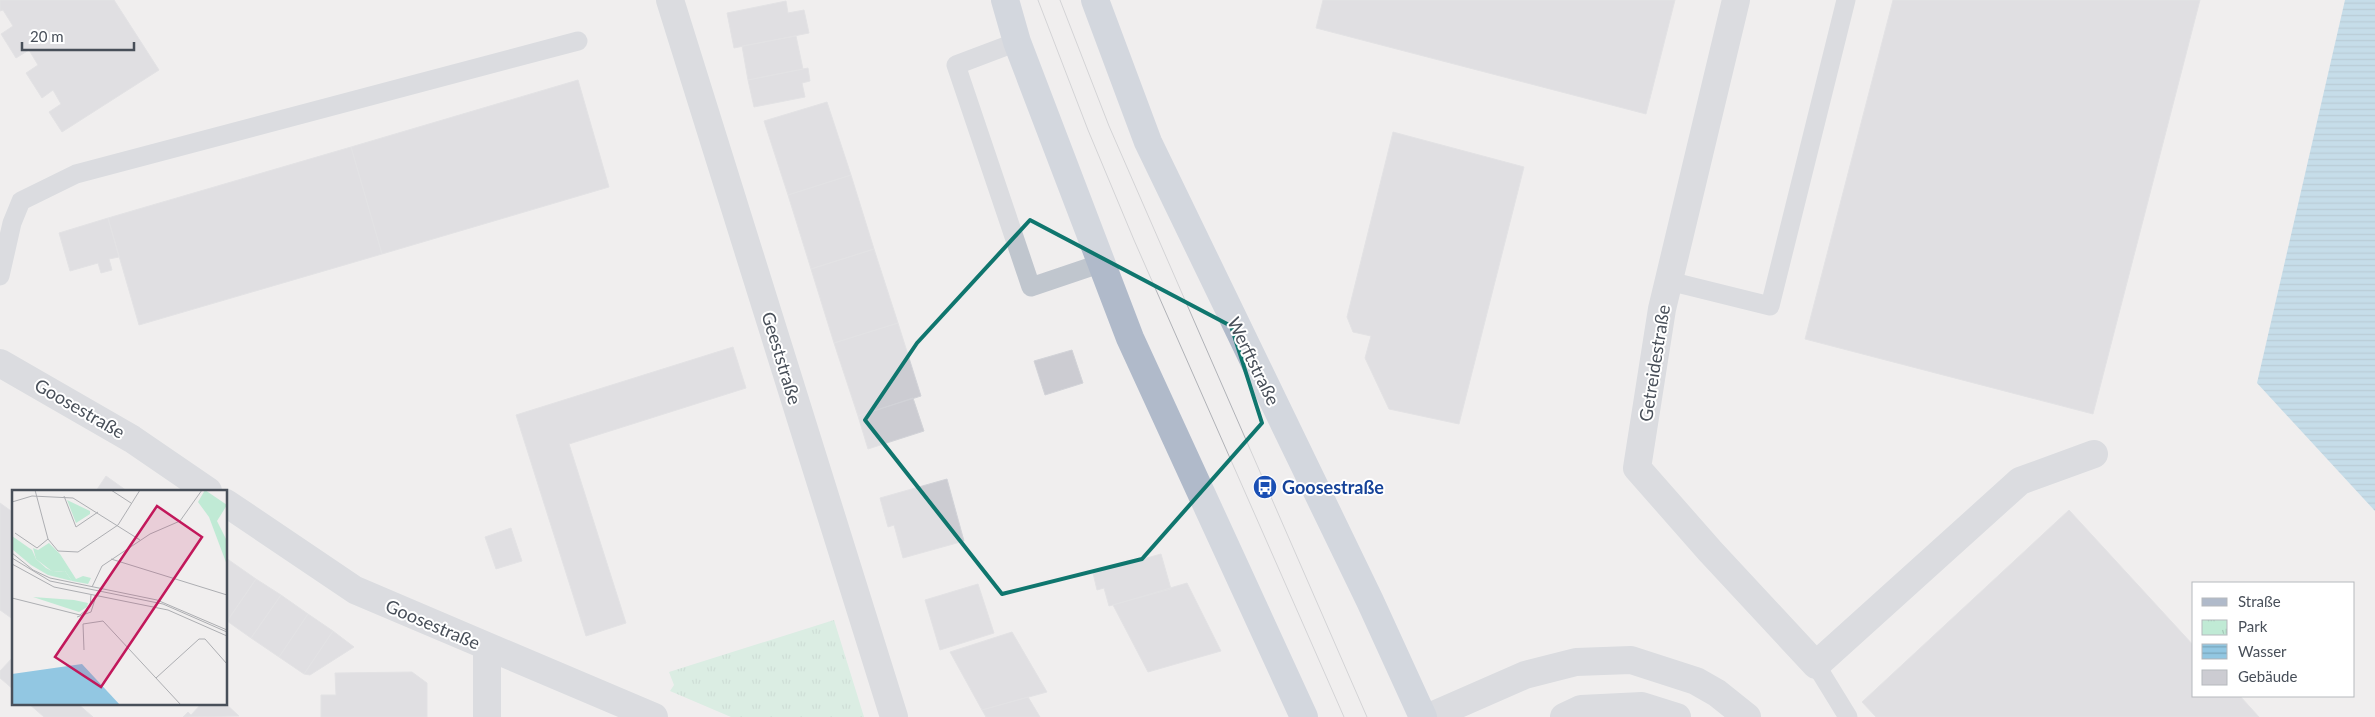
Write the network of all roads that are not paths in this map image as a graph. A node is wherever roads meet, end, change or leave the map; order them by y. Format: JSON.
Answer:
{"nodes":[{"id":1,"x":670,"y":0,"type":"edge"},
{"id":2,"x":1005,"y":0,"type":"edge"},
{"id":3,"x":1095,"y":0,"type":"edge"},
{"id":4,"x":1736,"y":0,"type":"edge"},
{"id":5,"x":1846,"y":0,"type":"edge"},
{"id":6,"x":578,"y":41,"type":"dead end"},
{"id":7,"x":1017,"y":42,"type":"junction"},
{"id":8,"x":1102,"y":263,"type":"junction"},
{"id":9,"x":0,"y":276,"type":"edge"},
{"id":10,"x":1669,"y":282,"type":"junction"},
{"id":11,"x":0,"y":363,"type":"edge"},
{"id":12,"x":2094,"y":454,"type":"dead end"},
{"id":13,"x":207,"y":490,"type":"edge"},
{"id":14,"x":228,"y":504,"type":"edge"},
{"id":15,"x":487,"y":648,"type":"junction"},
{"id":16,"x":1816,"y":665,"type":"junction"},
{"id":17,"x":487,"y":717,"type":"edge"},
{"id":18,"x":654,"y":717,"type":"edge"},
{"id":19,"x":894,"y":717,"type":"edge"},
{"id":20,"x":1304,"y":717,"type":"edge"},
{"id":21,"x":1423,"y":717,"type":"edge"},
{"id":22,"x":1429,"y":717,"type":"edge"},
{"id":23,"x":1564,"y":717,"type":"edge"},
{"id":24,"x":1677,"y":717,"type":"edge"},
{"id":25,"x":1747,"y":717,"type":"edge"},
{"id":26,"x":1848,"y":717,"type":"edge"}],
"edges":[{"from":1,"to":19,"type":"street","name":"Geeststraße"},
{"from":2,"to":7,"type":"main road"},
{"from":3,"to":21,"type":"main road","name":"Werftstraße"},
{"from":4,"to":10,"type":"street","name":"Getreidestraße"},
{"from":5,"to":10,"type":"lane"},
{"from":6,"to":9,"type":"lane"},
{"from":7,"to":8,"type":"main road"},
{"from":7,"to":8,"type":"lane"},
{"from":8,"to":20,"type":"main road"},
{"from":10,"to":16,"type":"street","name":"Getreidestraße"},
{"from":11,"to":13,"type":"street","name":"Goosestraße"},
{"from":12,"to":16,"type":"street"},
{"from":14,"to":15,"type":"street","name":"Goosestraße"},
{"from":15,"to":17,"type":"street"},
{"from":15,"to":18,"type":"street","name":"Goosestraße"},
{"from":16,"to":26,"type":"lane","name":"Getreidestraße"},
{"from":22,"to":25,"type":"street"},
{"from":23,"to":24,"type":"street"}]}
